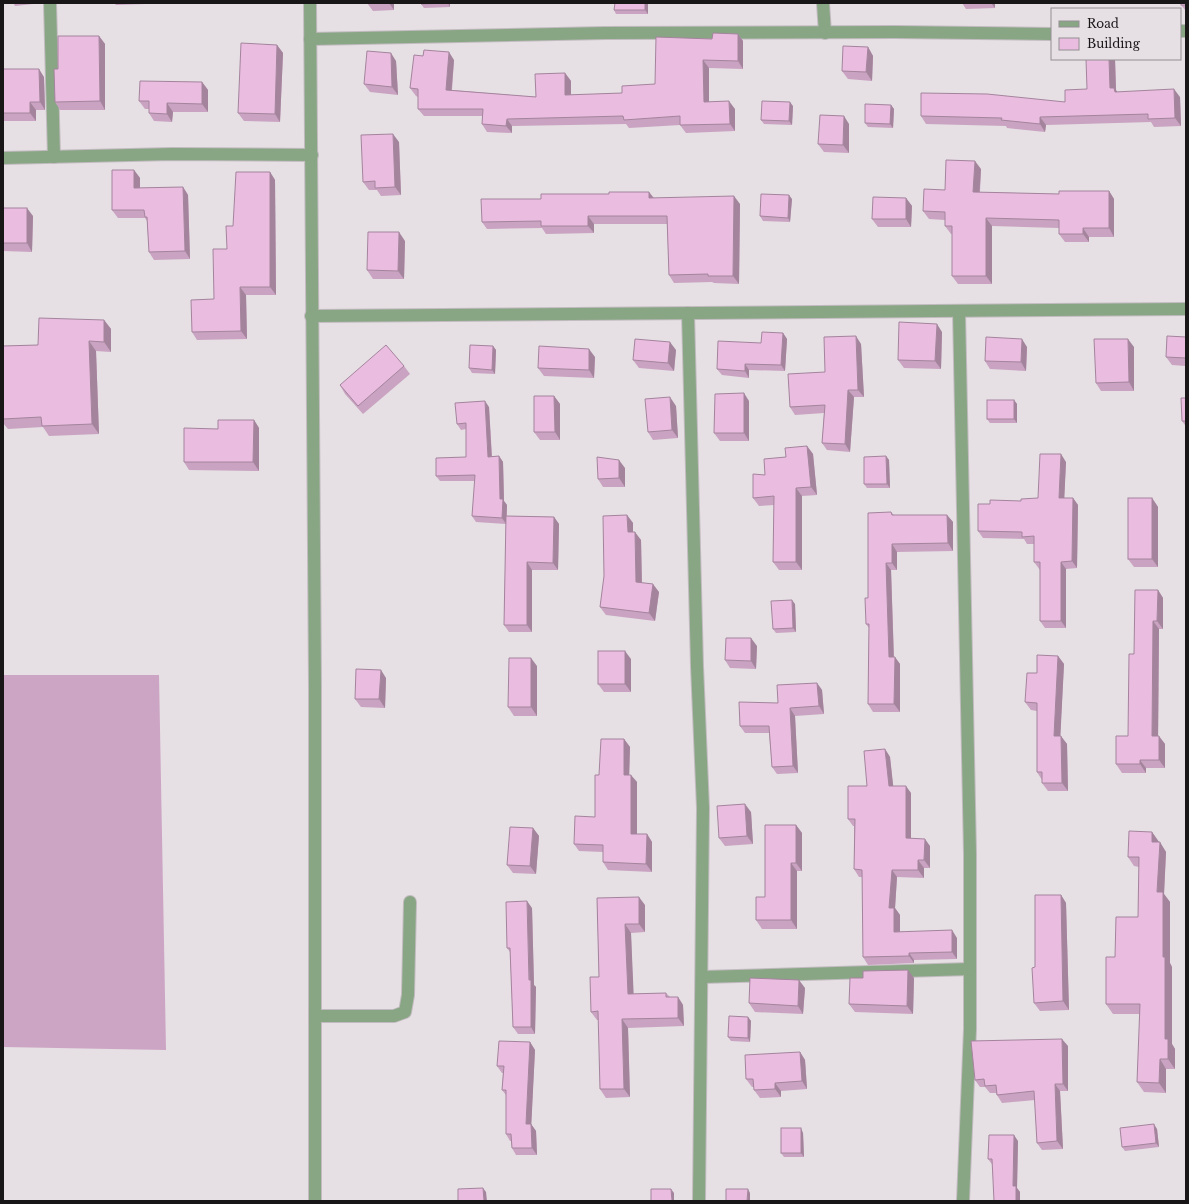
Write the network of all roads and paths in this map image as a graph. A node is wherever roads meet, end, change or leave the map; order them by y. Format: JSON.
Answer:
{"nodes":[{"id":1,"x":50,"y":3,"type":"edge"},
{"id":2,"x":310,"y":3,"type":"edge"},
{"id":3,"x":823,"y":3,"type":"edge"},
{"id":4,"x":825,"y":33,"type":"junction"},
{"id":5,"x":1051,"y":34,"type":"edge"},
{"id":6,"x":310,"y":40,"type":"junction"},
{"id":7,"x":312,"y":155,"type":"junction"},
{"id":8,"x":54,"y":157,"type":"junction"},
{"id":9,"x":3,"y":158,"type":"edge"},
{"id":10,"x":1186,"y":309,"type":"edge"},
{"id":11,"x":959,"y":311,"type":"junction"},
{"id":12,"x":688,"y":313,"type":"junction"},
{"id":13,"x":311,"y":316,"type":"junction"},
{"id":14,"x":410,"y":902,"type":"dead end"},
{"id":15,"x":970,"y":969,"type":"junction"},
{"id":16,"x":702,"y":976,"type":"junction"},
{"id":17,"x":315,"y":1016,"type":"junction"},
{"id":18,"x":315,"y":1201,"type":"edge"},
{"id":19,"x":699,"y":1201,"type":"edge"},
{"id":20,"x":963,"y":1201,"type":"edge"}],
"edges":[{"from":1,"to":8,"type":"street"},
{"from":2,"to":6,"type":"street"},
{"from":3,"to":4,"type":"street"},
{"from":4,"to":5,"type":"street"},
{"from":4,"to":6,"type":"street"},
{"from":6,"to":7,"type":"street"},
{"from":7,"to":8,"type":"street"},
{"from":7,"to":13,"type":"street"},
{"from":8,"to":9,"type":"street"},
{"from":10,"to":11,"type":"street"},
{"from":11,"to":12,"type":"street"},
{"from":11,"to":15,"type":"street"},
{"from":12,"to":13,"type":"street"},
{"from":12,"to":16,"type":"street"},
{"from":13,"to":17,"type":"street"},
{"from":14,"to":17,"type":"street"},
{"from":15,"to":16,"type":"street"},
{"from":15,"to":20,"type":"street"},
{"from":16,"to":19,"type":"street"},
{"from":17,"to":18,"type":"street"}]}
